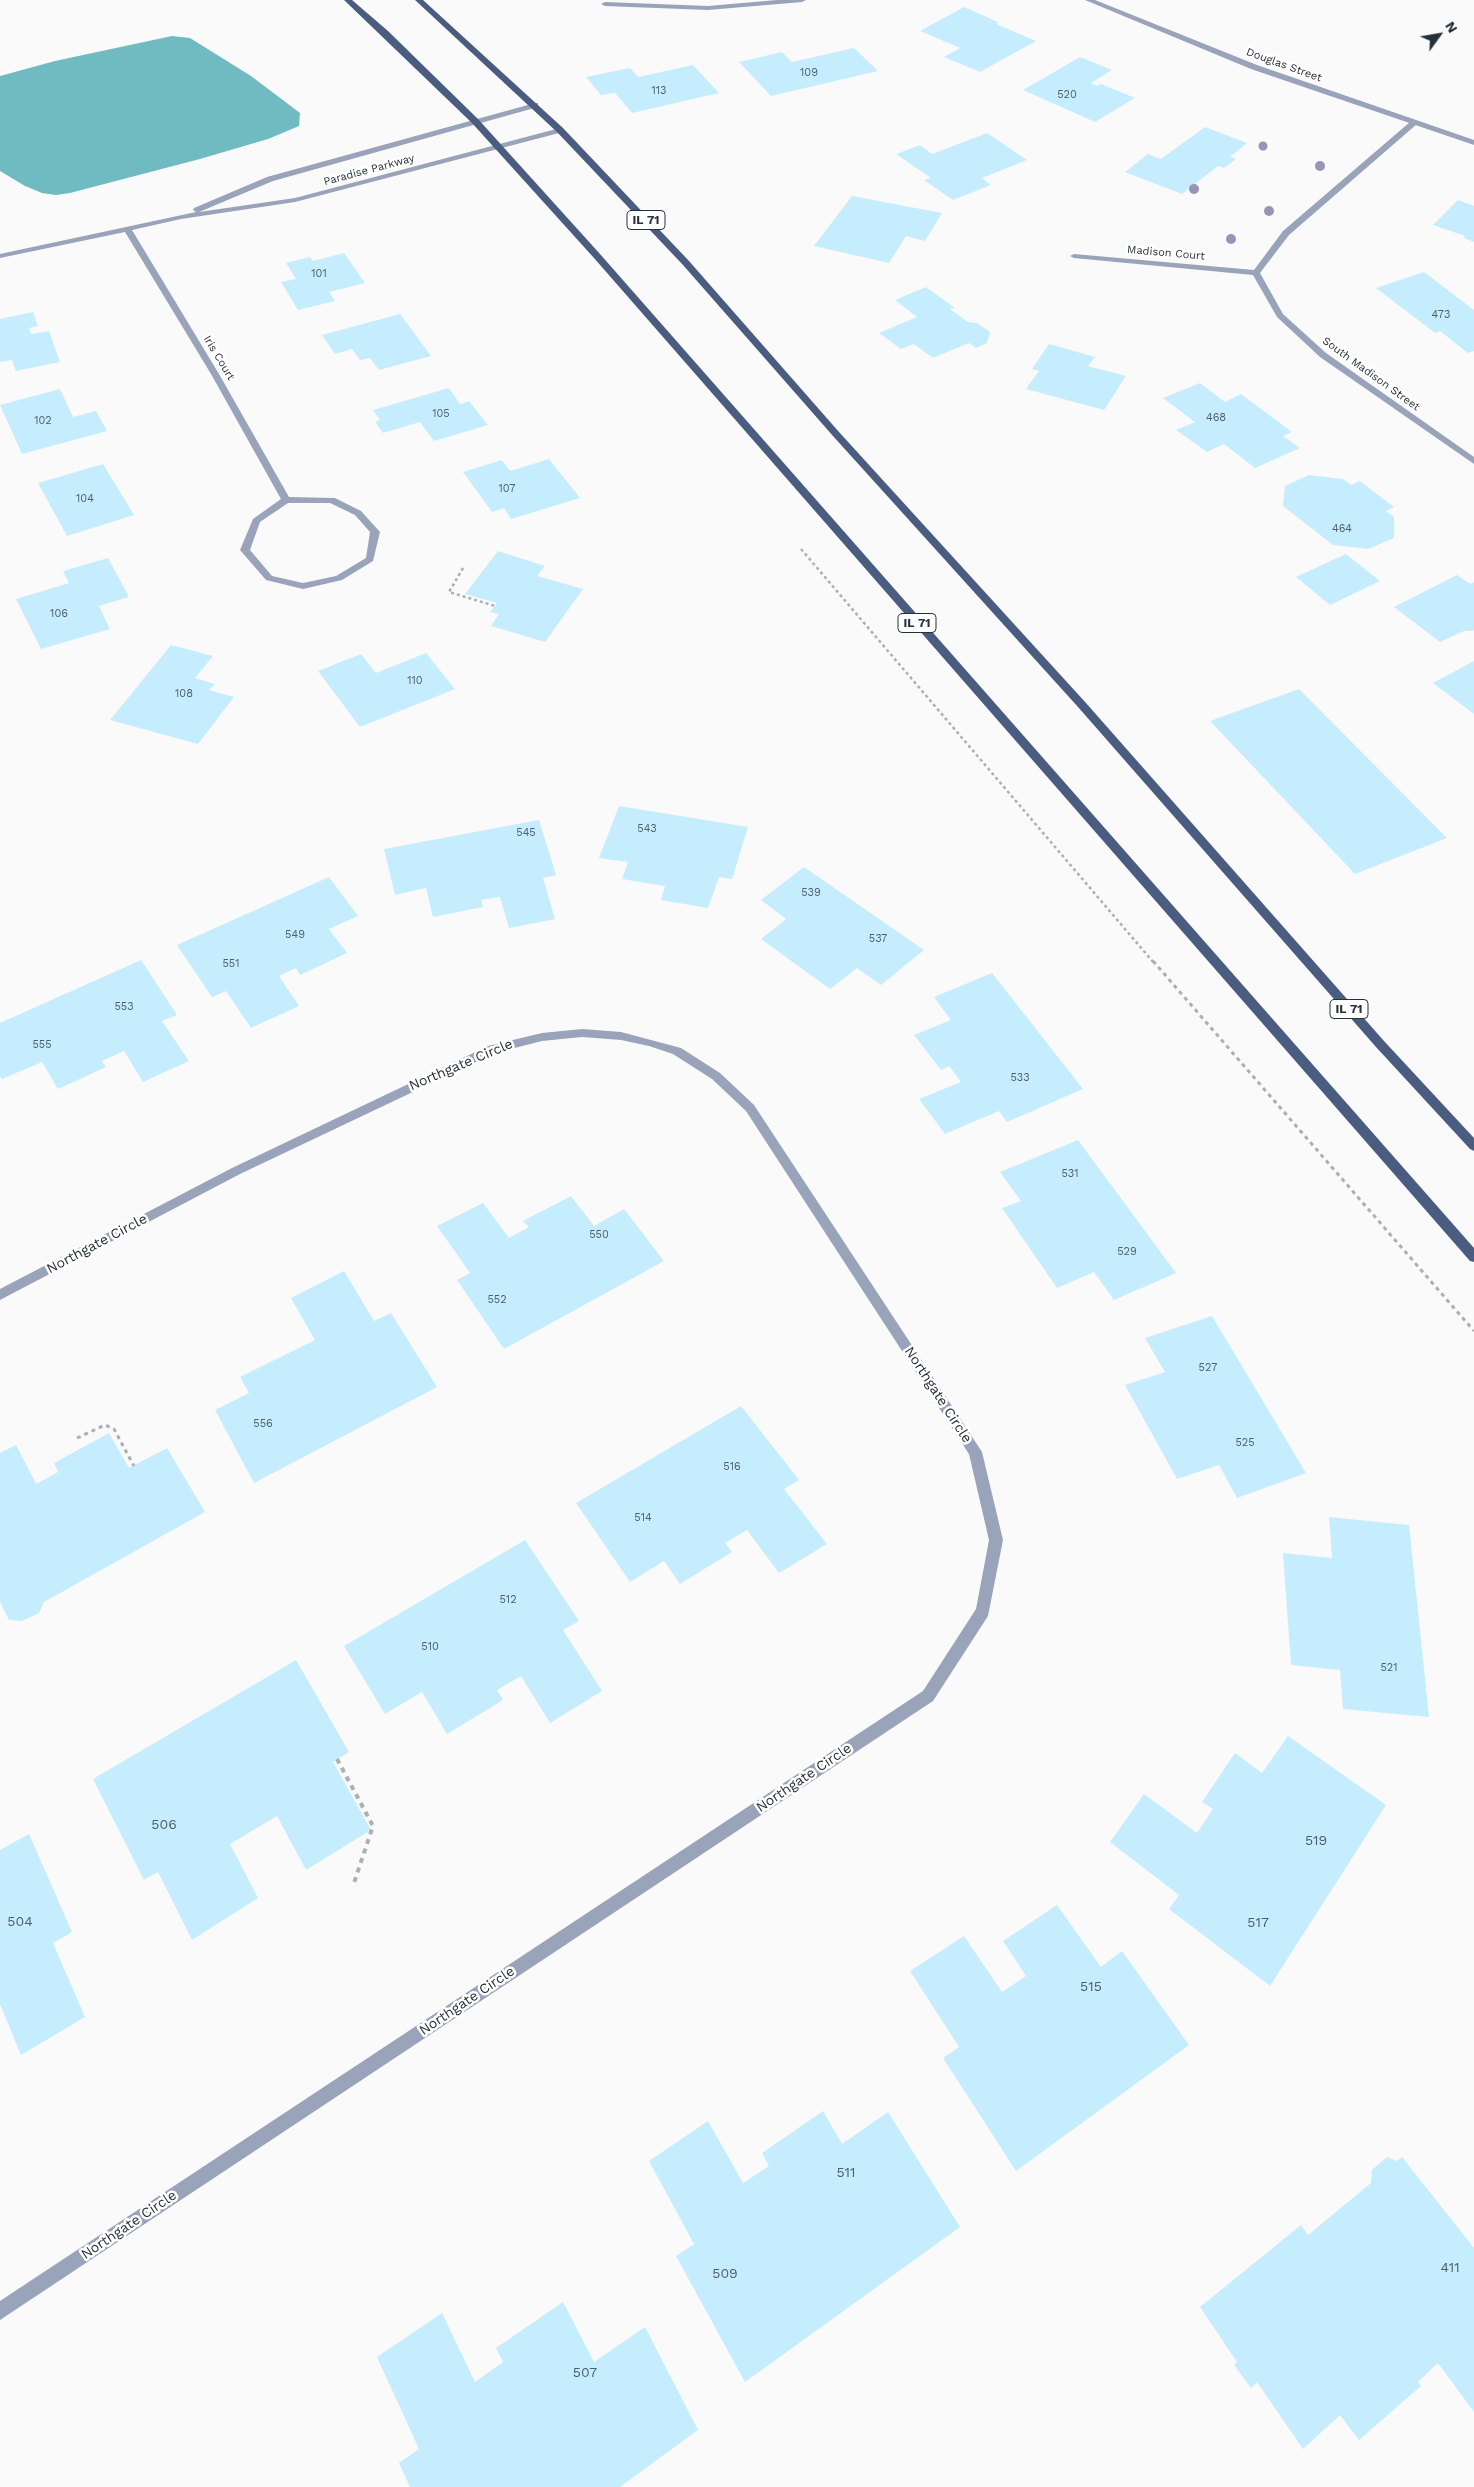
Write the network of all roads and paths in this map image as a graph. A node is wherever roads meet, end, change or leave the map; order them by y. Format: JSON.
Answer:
{"nodes":[{"id":1,"x":348,"y":0,"type":"edge"},
{"id":2,"x":420,"y":0,"type":"edge"},
{"id":3,"x":802,"y":0,"type":"edge"},
{"id":4,"x":1089,"y":0,"type":"edge"},
{"id":5,"x":605,"y":4,"type":"dead end"},
{"id":6,"x":535,"y":106,"type":"junction"},
{"id":7,"x":475,"y":122,"type":"junction"},
{"id":8,"x":1413,"y":124,"type":"junction"},
{"id":9,"x":560,"y":130,"type":"junction"},
{"id":10,"x":1474,"y":143,"type":"edge"},
{"id":11,"x":498,"y":147,"type":"junction"},
{"id":12,"x":181,"y":217,"type":"junction"},
{"id":13,"x":128,"y":230,"type":"junction"},
{"id":14,"x":0,"y":256,"type":"edge"},
{"id":15,"x":1074,"y":256,"type":"dead end"},
{"id":16,"x":1256,"y":272,"type":"junction"},
{"id":17,"x":1474,"y":461,"type":"edge"},
{"id":18,"x":286,"y":500,"type":"junction"},
{"id":19,"x":797,"y":543,"type":"dead end"},
{"id":20,"x":463,"y":568,"type":"dead end"},
{"id":21,"x":495,"y":606,"type":"dead end"},
{"id":22,"x":1474,"y":1146,"type":"edge"},
{"id":23,"x":1474,"y":1257,"type":"edge"},
{"id":24,"x":0,"y":1295,"type":"edge"},
{"id":25,"x":1474,"y":1331,"type":"edge"},
{"id":26,"x":77,"y":1438,"type":"dead end"},
{"id":27,"x":134,"y":1466,"type":"dead end"},
{"id":28,"x":336,"y":1759,"type":"dead end"},
{"id":29,"x":354,"y":1883,"type":"dead end"},
{"id":30,"x":0,"y":2311,"type":"edge"}],
"edges":[{"from":1,"to":7,"type":"main road","number":"IL 71"},
{"from":2,"to":6,"type":"main road","number":"IL 71"},
{"from":3,"to":5,"type":"street"},
{"from":4,"to":8,"type":"street","name":"Douglas Street"},
{"from":6,"to":7,"type":"street","name":"Paradise Parkway"},
{"from":6,"to":9,"type":"main road","number":"IL 71"},
{"from":7,"to":11,"type":"main road","number":"IL 71"},
{"from":7,"to":12,"type":"street","name":"Paradise Parkway"},
{"from":8,"to":10,"type":"street","name":"Douglas Street"},
{"from":8,"to":16,"type":"street"},
{"from":9,"to":11,"type":"street","name":"Paradise Parkway"},
{"from":9,"to":22,"type":"main road","number":"IL 71"},
{"from":11,"to":12,"type":"street","name":"Paradise Parkway"},
{"from":11,"to":23,"type":"main road","number":"IL 71"},
{"from":12,"to":13,"type":"street","name":"Paradise Parkway"},
{"from":13,"to":14,"type":"street","name":"Paradise Parkway"},
{"from":13,"to":18,"type":"street","name":"Iris Court"},
{"from":15,"to":16,"type":"street","name":"Madison Court"},
{"from":16,"to":17,"type":"street","name":"South Madison Street"},
{"from":18,"to":18,"type":"street"},
{"from":19,"to":25,"type":"path"},
{"from":20,"to":21,"type":"path"},
{"from":24,"to":30,"type":"street","name":"Northgate Circle"},
{"from":26,"to":27,"type":"path"},
{"from":28,"to":29,"type":"path"}]}
